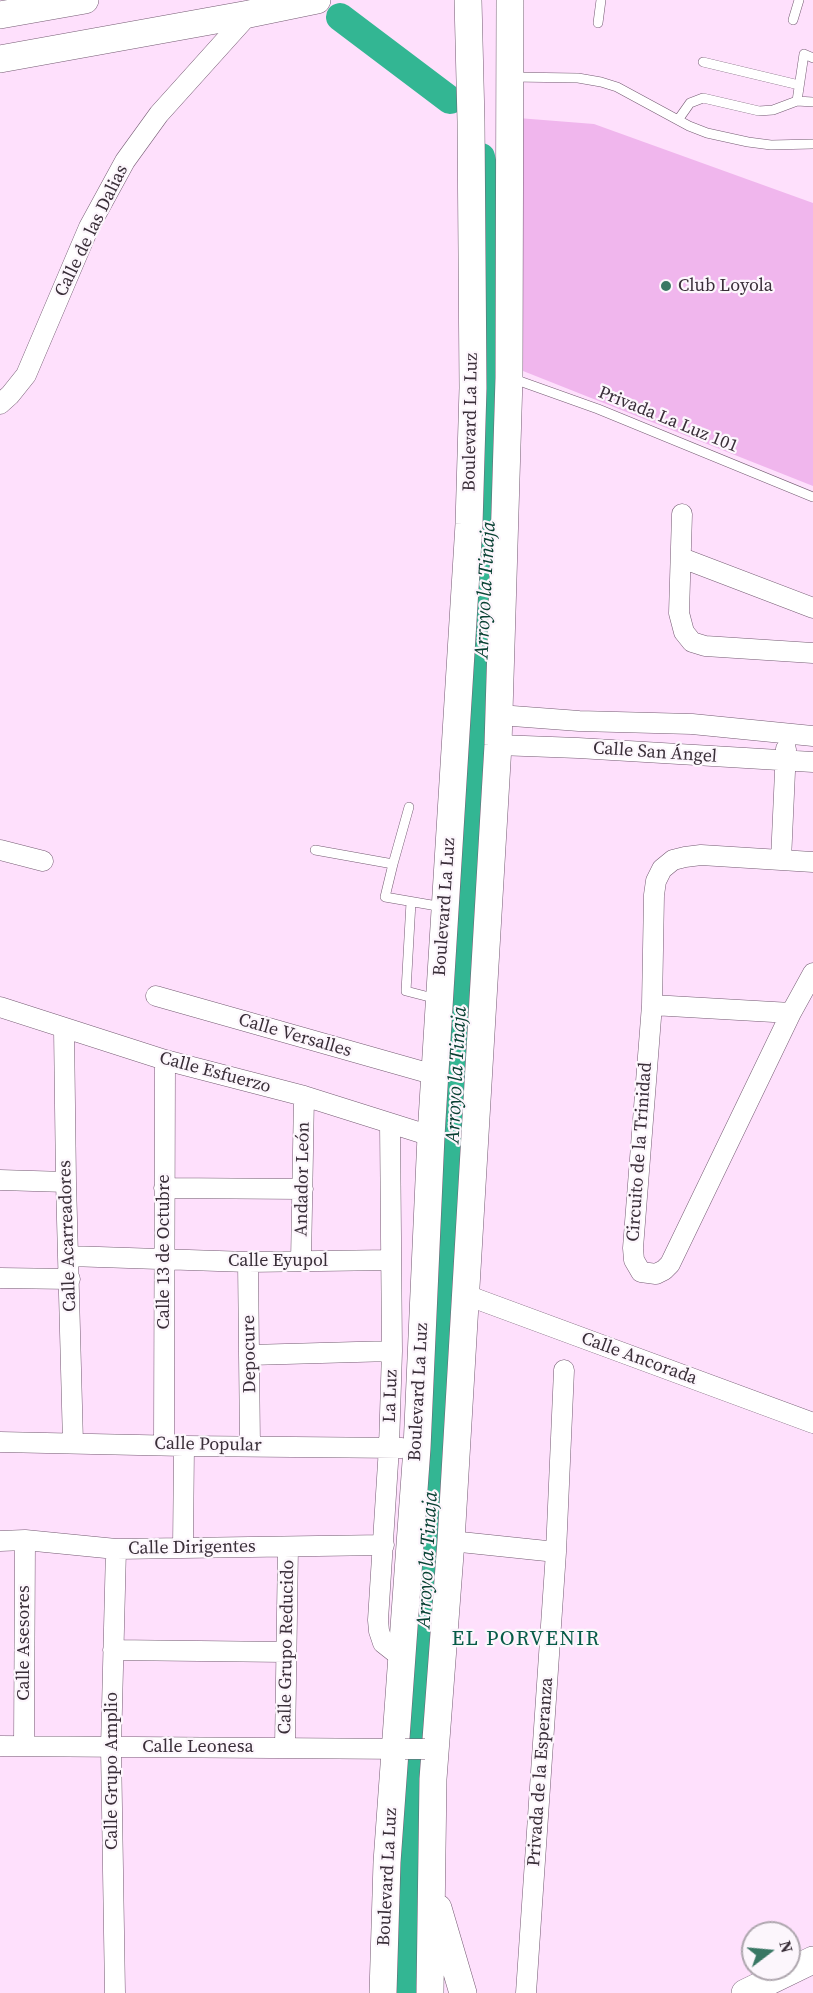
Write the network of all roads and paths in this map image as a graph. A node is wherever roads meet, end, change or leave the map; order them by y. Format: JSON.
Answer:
{"nodes":[{"id":1,"x":85,"y":0,"type":"edge"},
{"id":2,"x":317,"y":0,"type":"edge"},
{"id":3,"x":468,"y":0,"type":"edge"},
{"id":4,"x":510,"y":0,"type":"edge"},
{"id":5,"x":525,"y":0,"type":"edge"},
{"id":6,"x":601,"y":0,"type":"edge"},
{"id":7,"x":799,"y":0,"type":"edge"},
{"id":8,"x":249,"y":14,"type":"junction"},
{"id":9,"x":0,"y":15,"type":"edge"},
{"id":10,"x":792,"y":20,"type":"dead end"},
{"id":11,"x":598,"y":23,"type":"dead end"},
{"id":12,"x":509,"y":44,"type":"junction"},
{"id":13,"x":813,"y":57,"type":"edge"},
{"id":14,"x":0,"y":58,"type":"edge"},
{"id":15,"x":703,"y":62,"type":"dead end"},
{"id":16,"x":510,"y":77,"type":"junction"},
{"id":17,"x":799,"y":85,"type":"junction"},
{"id":18,"x":797,"y":101,"type":"junction"},
{"id":19,"x":813,"y":102,"type":"edge"},
{"id":20,"x":678,"y":120,"type":"junction"},
{"id":21,"x":813,"y":144,"type":"edge"},
{"id":22,"x":509,"y":378,"type":"junction"},
{"id":23,"x":0,"y":404,"type":"edge"},
{"id":24,"x":813,"y":496,"type":"edge"},
{"id":25,"x":682,"y":514,"type":"dead end"},
{"id":26,"x":682,"y":558,"type":"junction"},
{"id":27,"x":813,"y":608,"type":"edge"},
{"id":28,"x":813,"y":653,"type":"edge"},
{"id":29,"x":499,"y":715,"type":"junction"},
{"id":30,"x":787,"y":734,"type":"junction"},
{"id":31,"x":813,"y":736,"type":"edge"},
{"id":32,"x":498,"y":745,"type":"junction"},
{"id":33,"x":786,"y":761,"type":"junction"},
{"id":34,"x":813,"y":762,"type":"edge"},
{"id":35,"x":409,"y":807,"type":"dead end"},
{"id":36,"x":315,"y":849,"type":"dead end"},
{"id":37,"x":0,"y":850,"type":"edge"},
{"id":38,"x":781,"y":860,"type":"junction"},
{"id":39,"x":43,"y":861,"type":"dead end"},
{"id":40,"x":813,"y":862,"type":"edge"},
{"id":41,"x":393,"y":864,"type":"junction"},
{"id":42,"x":411,"y":902,"type":"junction"},
{"id":43,"x":445,"y":907,"type":"junction"},
{"id":44,"x":813,"y":973,"type":"edge"},
{"id":45,"x":156,"y":996,"type":"dead end"},
{"id":46,"x":439,"y":1000,"type":"junction"},
{"id":47,"x":652,"y":1005,"type":"junction"},
{"id":48,"x":0,"y":1007,"type":"edge"},
{"id":49,"x":791,"y":1013,"type":"junction"},
{"id":50,"x":64,"y":1029,"type":"junction"},
{"id":51,"x":165,"y":1060,"type":"junction"},
{"id":52,"x":435,"y":1075,"type":"junction"},
{"id":53,"x":304,"y":1096,"type":"junction"},
{"id":54,"x":390,"y":1123,"type":"junction"},
{"id":55,"x":431,"y":1136,"type":"junction"},
{"id":56,"x":0,"y":1180,"type":"edge"},
{"id":57,"x":66,"y":1182,"type":"junction"},
{"id":58,"x":164,"y":1188,"type":"junction"},
{"id":59,"x":303,"y":1189,"type":"junction"},
{"id":60,"x":69,"y":1256,"type":"junction"},
{"id":61,"x":165,"y":1258,"type":"junction"},
{"id":62,"x":391,"y":1260,"type":"junction"},
{"id":63,"x":301,"y":1261,"type":"junction"},
{"id":64,"x":248,"y":1262,"type":"junction"},
{"id":65,"x":0,"y":1278,"type":"edge"},
{"id":66,"x":70,"y":1278,"type":"junction"},
{"id":67,"x":466,"y":1295,"type":"junction"},
{"id":68,"x":392,"y":1351,"type":"junction"},
{"id":69,"x":250,"y":1355,"type":"junction"},
{"id":70,"x":564,"y":1370,"type":"dead end"},
{"id":71,"x":813,"y":1423,"type":"edge"},
{"id":72,"x":0,"y":1442,"type":"edge"},
{"id":73,"x":73,"y":1443,"type":"junction"},
{"id":74,"x":164,"y":1445,"type":"junction"},
{"id":75,"x":184,"y":1446,"type":"junction"},
{"id":76,"x":250,"y":1446,"type":"junction"},
{"id":77,"x":389,"y":1447,"type":"junction"},
{"id":78,"x":417,"y":1448,"type":"junction"},
{"id":79,"x":25,"y":1540,"type":"junction"},
{"id":80,"x":0,"y":1541,"type":"edge"},
{"id":81,"x":451,"y":1541,"type":"junction"},
{"id":82,"x":384,"y":1545,"type":"junction"},
{"id":83,"x":288,"y":1547,"type":"junction"},
{"id":84,"x":183,"y":1548,"type":"junction"},
{"id":85,"x":116,"y":1549,"type":"junction"},
{"id":86,"x":556,"y":1552,"type":"junction"},
{"id":87,"x":113,"y":1650,"type":"junction"},
{"id":88,"x":285,"y":1652,"type":"junction"},
{"id":89,"x":402,"y":1658,"type":"junction"},
{"id":90,"x":0,"y":1746,"type":"edge"},
{"id":91,"x":24,"y":1746,"type":"junction"},
{"id":92,"x":285,"y":1746,"type":"junction"},
{"id":93,"x":111,"y":1747,"type":"junction"},
{"id":94,"x":400,"y":1748,"type":"junction"},
{"id":95,"x":430,"y":1749,"type":"junction"},
{"id":96,"x":431,"y":1885,"type":"junction"},
{"id":97,"x":813,"y":1960,"type":"edge"},
{"id":98,"x":115,"y":1993,"type":"edge"},
{"id":99,"x":383,"y":1993,"type":"edge"},
{"id":100,"x":430,"y":1993,"type":"edge"},
{"id":101,"x":463,"y":1993,"type":"edge"},
{"id":102,"x":526,"y":1993,"type":"edge"},
{"id":103,"x":745,"y":1993,"type":"edge"}],
"edges":[{"from":1,"to":9,"type":"main road"},
{"from":2,"to":8,"type":"main road"},
{"from":3,"to":43,"type":"main road","name":"Boulevard La Luz"},
{"from":4,"to":12,"type":"main road","name":"Boulevard La Luz"},
{"from":5,"to":12,"type":"main road"},
{"from":6,"to":11,"type":"lane"},
{"from":7,"to":10,"type":"lane"},
{"from":8,"to":14,"type":"main road"},
{"from":8,"to":23,"type":"street","name":"Calle de las Dalias"},
{"from":12,"to":16,"type":"main road","name":"Boulevard La Luz"},
{"from":13,"to":17,"type":"lane"},
{"from":15,"to":17,"type":"lane"},
{"from":16,"to":20,"type":"lane"},
{"from":16,"to":22,"type":"main road","name":"Boulevard La Luz"},
{"from":17,"to":18,"type":"lane"},
{"from":18,"to":19,"type":"lane"},
{"from":18,"to":20,"type":"lane"},
{"from":20,"to":21,"type":"lane"},
{"from":22,"to":24,"type":"lane","name":"Privada La Luz 101"},
{"from":22,"to":29,"type":"main road","name":"Boulevard La Luz"},
{"from":25,"to":26,"type":"street"},
{"from":26,"to":27,"type":"street"},
{"from":26,"to":28,"type":"street"},
{"from":29,"to":30,"type":"street","name":"Calle San Ángel"},
{"from":29,"to":32,"type":"main road","name":"Boulevard La Luz"},
{"from":30,"to":31,"type":"street","name":"Calle San Ángel"},
{"from":30,"to":33,"type":"street"},
{"from":32,"to":33,"type":"street","name":"Calle San Ángel"},
{"from":32,"to":67,"type":"main road","name":"Boulevard La Luz"},
{"from":33,"to":34,"type":"street","name":"Calle San Ángel"},
{"from":33,"to":38,"type":"street"},
{"from":35,"to":41,"type":"lane"},
{"from":36,"to":41,"type":"lane"},
{"from":37,"to":39,"type":"street"},
{"from":38,"to":40,"type":"street","name":"Circuito de la Trinidad"},
{"from":38,"to":47,"type":"street","name":"Circuito de la Trinidad"},
{"from":41,"to":42,"type":"lane"},
{"from":42,"to":43,"type":"lane"},
{"from":42,"to":46,"type":"lane"},
{"from":43,"to":46,"type":"main road","name":"Boulevard La Luz"},
{"from":44,"to":49,"type":"street","name":"Circuito de la Trinidad"},
{"from":45,"to":52,"type":"street","name":"Calle Versalles"},
{"from":46,"to":52,"type":"main road","name":"Boulevard La Luz"},
{"from":47,"to":49,"type":"street"},
{"from":47,"to":49,"type":"street","name":"Circuito de la Trinidad"},
{"from":48,"to":50,"type":"street","name":"Calle Esfuerzo"},
{"from":50,"to":51,"type":"street","name":"Calle Esfuerzo"},
{"from":50,"to":57,"type":"street","name":"Calle Acarreadores"},
{"from":51,"to":53,"type":"street","name":"Calle Esfuerzo"},
{"from":51,"to":58,"type":"street","name":"Calle 13 de Octubre"},
{"from":52,"to":55,"type":"main road","name":"Boulevard La Luz"},
{"from":53,"to":54,"type":"street","name":"Calle Esfuerzo"},
{"from":53,"to":59,"type":"street","name":"Andador León"},
{"from":54,"to":55,"type":"street","name":"Calle Esfuerzo"},
{"from":54,"to":62,"type":"street","name":"La Luz"},
{"from":55,"to":78,"type":"main road","name":"Boulevard La Luz"},
{"from":56,"to":57,"type":"street"},
{"from":57,"to":60,"type":"street","name":"Calle Acarreadores"},
{"from":58,"to":59,"type":"street"},
{"from":58,"to":61,"type":"street","name":"Calle 13 de Octubre"},
{"from":59,"to":63,"type":"street","name":"Andador León"},
{"from":60,"to":61,"type":"street","name":"Calle Eyupol"},
{"from":60,"to":66,"type":"street","name":"Calle Acarreadores"},
{"from":61,"to":64,"type":"street","name":"Calle Eyupol"},
{"from":61,"to":74,"type":"street","name":"Calle 13 de Octubre"},
{"from":62,"to":63,"type":"street","name":"Calle Eyupol"},
{"from":62,"to":68,"type":"street","name":"La Luz"},
{"from":63,"to":64,"type":"street","name":"Calle Eyupol"},
{"from":64,"to":69,"type":"street","name":"Depocure"},
{"from":65,"to":66,"type":"street"},
{"from":66,"to":73,"type":"street","name":"Calle Acarreadores"},
{"from":67,"to":71,"type":"street","name":"Calle Ancorada"},
{"from":67,"to":81,"type":"main road","name":"Boulevard La Luz"},
{"from":68,"to":69,"type":"street"},
{"from":68,"to":77,"type":"street","name":"La Luz"},
{"from":69,"to":76,"type":"street","name":"Depocure"},
{"from":70,"to":86,"type":"street","name":"Privada de la Esperanza"},
{"from":72,"to":73,"type":"street","name":"Calle Popular"},
{"from":73,"to":74,"type":"street","name":"Calle Popular"},
{"from":74,"to":75,"type":"street","name":"Calle Popular"},
{"from":75,"to":76,"type":"street","name":"Calle Popular"},
{"from":75,"to":84,"type":"street"},
{"from":76,"to":77,"type":"street","name":"Calle Popular"},
{"from":77,"to":78,"type":"street","name":"Calle Popular"},
{"from":77,"to":82,"type":"street","name":"La Luz"},
{"from":78,"to":89,"type":"main road","name":"Boulevard La Luz"},
{"from":79,"to":80,"type":"street","name":"Calle Dirigentes"},
{"from":79,"to":85,"type":"street","name":"Calle Dirigentes"},
{"from":79,"to":91,"type":"street","name":"Calle Asesores"},
{"from":81,"to":86,"type":"street"},
{"from":81,"to":95,"type":"main road","name":"Boulevard La Luz"},
{"from":82,"to":83,"type":"street","name":"Calle Dirigentes"},
{"from":82,"to":89,"type":"street","name":"La Luz"},
{"from":83,"to":84,"type":"street","name":"Calle Dirigentes"},
{"from":83,"to":88,"type":"street","name":"Calle Grupo Reducido"},
{"from":84,"to":85,"type":"street","name":"Calle Dirigentes"},
{"from":85,"to":87,"type":"street","name":"Calle Grupo Amplio"},
{"from":86,"to":102,"type":"street","name":"Privada de la Esperanza"},
{"from":87,"to":88,"type":"street"},
{"from":87,"to":93,"type":"street","name":"Calle Grupo Amplio"},
{"from":88,"to":92,"type":"street","name":"Calle Grupo Reducido"},
{"from":89,"to":94,"type":"main road","name":"Boulevard La Luz"},
{"from":90,"to":91,"type":"street","name":"Calle Leonesa"},
{"from":91,"to":93,"type":"street","name":"Calle Leonesa"},
{"from":92,"to":93,"type":"street","name":"Calle Leonesa"},
{"from":92,"to":94,"type":"street","name":"Calle Leonesa"},
{"from":93,"to":98,"type":"street","name":"Calle Grupo Amplio"},
{"from":94,"to":95,"type":"street","name":"Calle Leonesa","bridge":true},
{"from":94,"to":99,"type":"main road","name":"Boulevard La Luz"},
{"from":95,"to":96,"type":"main road","name":"Boulevard La Luz"},
{"from":96,"to":100,"type":"main road","name":"Boulevard La Luz"},
{"from":96,"to":101,"type":"main road"},
{"from":97,"to":103,"type":"main road"}]}
